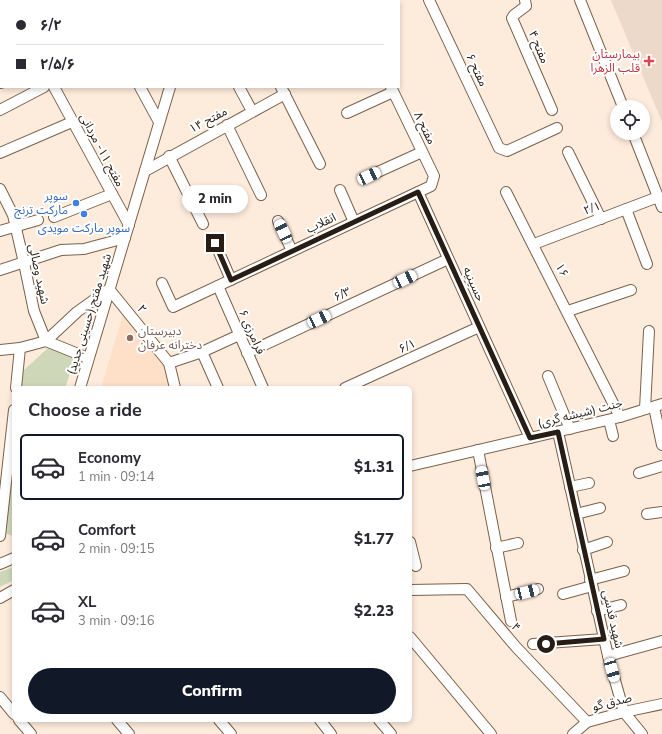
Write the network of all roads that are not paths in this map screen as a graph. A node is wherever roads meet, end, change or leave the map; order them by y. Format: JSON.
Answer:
{"nodes":[{"id":1,"x":429,"y":0,"type":"edge"},
{"id":2,"x":525,"y":0,"type":"edge"},
{"id":3,"x":580,"y":0,"type":"edge"},
{"id":4,"x":42,"y":88,"type":"edge"},
{"id":5,"x":55,"y":88,"type":"edge"},
{"id":6,"x":141,"y":88,"type":"edge"},
{"id":7,"x":170,"y":88,"type":"edge"},
{"id":8,"x":239,"y":88,"type":"edge"},
{"id":9,"x":392,"y":89,"type":"edge"},
{"id":10,"x":283,"y":90,"type":"edge"},
{"id":11,"x":620,"y":100,"type":"edge"},
{"id":12,"x":0,"y":110,"type":"edge"},
{"id":13,"x":552,"y":110,"type":"dead end"},
{"id":14,"x":252,"y":112,"type":"junction"},
{"id":15,"x":347,"y":112,"type":"dead end"},
{"id":16,"x":72,"y":122,"type":"junction"},
{"id":17,"x":160,"y":122,"type":"junction"},
{"id":18,"x":227,"y":125,"type":"junction"},
{"id":19,"x":557,"y":128,"type":"dead end"},
{"id":20,"x":636,"y":140,"type":"edge"},
{"id":21,"x":422,"y":152,"type":"junction"},
{"id":22,"x":568,"y":152,"type":"dead end"},
{"id":23,"x":0,"y":153,"type":"edge"},
{"id":24,"x":169,"y":156,"type":"junction"},
{"id":25,"x":320,"y":164,"type":"dead end"},
{"id":26,"x":145,"y":171,"type":"junction"},
{"id":27,"x":369,"y":176,"type":"dead end"},
{"id":28,"x":434,"y":181,"type":"joint"},
{"id":29,"x":0,"y":189,"type":"edge"},
{"id":30,"x":340,"y":190,"type":"dead end"},
{"id":31,"x":418,"y":192,"type":"junction"},
{"id":32,"x":506,"y":192,"type":"dead end"},
{"id":33,"x":112,"y":194,"type":"junction"},
{"id":34,"x":262,"y":195,"type":"dead end"},
{"id":35,"x":660,"y":202,"type":"edge"},
{"id":36,"x":626,"y":209,"type":"junction"},
{"id":37,"x":54,"y":217,"type":"dead end"},
{"id":38,"x":601,"y":219,"type":"junction"},
{"id":39,"x":38,"y":220,"type":"dead end"},
{"id":40,"x":278,"y":221,"type":"dead end"},
{"id":41,"x":354,"y":222,"type":"junction"},
{"id":42,"x":203,"y":224,"type":"dead end"},
{"id":43,"x":128,"y":225,"type":"junction"},
{"id":44,"x":16,"y":228,"type":"junction"},
{"id":45,"x":0,"y":231,"type":"edge"},
{"id":46,"x":126,"y":238,"type":"junction"},
{"id":47,"x":215,"y":243,"type":"dead end"},
{"id":48,"x":534,"y":244,"type":"junction"},
{"id":49,"x":292,"y":251,"type":"junction"},
{"id":50,"x":448,"y":259,"type":"junction"},
{"id":51,"x":24,"y":263,"type":"junction"},
{"id":52,"x":647,"y":264,"type":"dead end"},
{"id":53,"x":0,"y":270,"type":"edge"},
{"id":54,"x":231,"y":280,"type":"junction"},
{"id":55,"x":162,"y":283,"type":"dead end"},
{"id":56,"x":218,"y":286,"type":"junction"},
{"id":57,"x":109,"y":289,"type":"junction"},
{"id":58,"x":631,"y":290,"type":"dead end"},
{"id":59,"x":568,"y":311,"type":"junction"},
{"id":60,"x":479,"y":327,"type":"junction"},
{"id":61,"x":649,"y":331,"type":"dead end"},
{"id":62,"x":239,"y":335,"type":"junction"},
{"id":63,"x":46,"y":341,"type":"junction"},
{"id":64,"x":20,"y":348,"type":"junction"},
{"id":65,"x":0,"y":350,"type":"edge"},
{"id":66,"x":202,"y":352,"type":"junction"},
{"id":67,"x":247,"y":352,"type":"junction"},
{"id":68,"x":88,"y":358,"type":"junction"},
{"id":69,"x":169,"y":364,"type":"junction"},
{"id":70,"x":548,"y":376,"type":"dead end"},
{"id":71,"x":16,"y":386,"type":"edge"},
{"id":72,"x":81,"y":386,"type":"edge"},
{"id":73,"x":174,"y":386,"type":"edge"},
{"id":74,"x":217,"y":386,"type":"edge"},
{"id":75,"x":262,"y":386,"type":"edge"},
{"id":76,"x":349,"y":386,"type":"edge"},
{"id":77,"x":654,"y":407,"type":"edge"},
{"id":78,"x":620,"y":417,"type":"junction"},
{"id":79,"x":609,"y":420,"type":"junction"},
{"id":80,"x":12,"y":421,"type":"edge"},
{"id":81,"x":570,"y":429,"type":"junction"},
{"id":82,"x":558,"y":432,"type":"junction"},
{"id":83,"x":614,"y":436,"type":"dead end"},
{"id":84,"x":530,"y":438,"type":"junction"},
{"id":85,"x":662,"y":445,"type":"edge"},
{"id":86,"x":478,"y":450,"type":"junction"},
{"id":87,"x":5,"y":458,"type":"edge"},
{"id":88,"x":412,"y":466,"type":"edge"},
{"id":89,"x":662,"y":466,"type":"edge"},
{"id":90,"x":638,"y":473,"type":"dead end"},
{"id":91,"x":589,"y":483,"type":"dead end"},
{"id":92,"x":570,"y":487,"type":"junction"},
{"id":93,"x":600,"y":508,"type":"dead end"},
{"id":94,"x":662,"y":512,"type":"edge"},
{"id":95,"x":576,"y":514,"type":"junction"},
{"id":96,"x":648,"y":514,"type":"dead end"},
{"id":97,"x":0,"y":536,"type":"edge"},
{"id":98,"x":607,"y":542,"type":"dead end"},
{"id":99,"x":518,"y":543,"type":"dead end"},
{"id":100,"x":496,"y":548,"type":"junction"},
{"id":101,"x":412,"y":550,"type":"edge"},
{"id":102,"x":584,"y":550,"type":"junction"},
{"id":103,"x":416,"y":566,"type":"dead end"},
{"id":104,"x":624,"y":571,"type":"dead end"},
{"id":105,"x":591,"y":583,"type":"junction"},
{"id":106,"x":538,"y":589,"type":"dead end"},
{"id":107,"x":412,"y":590,"type":"edge"},
{"id":108,"x":12,"y":592,"type":"edge"},
{"id":109,"x":563,"y":594,"type":"dead end"},
{"id":110,"x":506,"y":597,"type":"junction"},
{"id":111,"x":0,"y":598,"type":"edge"},
{"id":112,"x":621,"y":605,"type":"dead end"},
{"id":113,"x":598,"y":611,"type":"junction"},
{"id":114,"x":511,"y":621,"type":"dead end"},
{"id":115,"x":412,"y":639,"type":"edge"},
{"id":116,"x":604,"y":639,"type":"junction"},
{"id":117,"x":662,"y":640,"type":"edge"},
{"id":118,"x":533,"y":644,"type":"dead end"},
{"id":119,"x":608,"y":656,"type":"junction"},
{"id":120,"x":0,"y":697,"type":"edge"},
{"id":121,"x":662,"y":704,"type":"edge"},
{"id":122,"x":12,"y":712,"type":"edge"},
{"id":123,"x":624,"y":712,"type":"junction"},
{"id":124,"x":21,"y":722,"type":"edge"},
{"id":125,"x":119,"y":722,"type":"edge"},
{"id":126,"x":221,"y":722,"type":"edge"},
{"id":127,"x":322,"y":722,"type":"edge"},
{"id":128,"x":381,"y":722,"type":"edge"},
{"id":129,"x":587,"y":722,"type":"junction"},
{"id":130,"x":32,"y":734,"type":"edge"},
{"id":131,"x":129,"y":734,"type":"edge"},
{"id":132,"x":231,"y":734,"type":"edge"},
{"id":133,"x":331,"y":734,"type":"edge"},
{"id":134,"x":391,"y":734,"type":"edge"},
{"id":135,"x":491,"y":734,"type":"edge"},
{"id":136,"x":573,"y":734,"type":"edge"},
{"id":137,"x":642,"y":734,"type":"edge"}],
"edges":[{"from":1,"to":19,"type":"street","name":"مفتح ۶"},
{"from":2,"to":13,"type":"street","name":"مفتح ۴"},
{"from":3,"to":11,"type":"street"},
{"from":4,"to":12,"type":"street"},
{"from":5,"to":16,"type":"street","name":"مفتح ۱۱- مردانی"},
{"from":6,"to":17,"type":"street"},
{"from":7,"to":17,"type":"street","name":"شهید مفتح (حسینی جدید)"},
{"from":8,"to":14,"type":"street"},
{"from":9,"to":15,"type":"street"},
{"from":9,"to":21,"type":"street","name":"مفتح ۸"},
{"from":10,"to":14,"type":"street","name":"مفتح ۱۴"},
{"from":10,"to":25,"type":"street"},
{"from":14,"to":18,"type":"street","name":"مفتح ۱۴"},
{"from":16,"to":23,"type":"street"},
{"from":16,"to":33,"type":"street","name":"مفتح ۱۱- مردانی"},
{"from":17,"to":26,"type":"street","name":"شهید مفتح (حسینی جدید)"},
{"from":18,"to":24,"type":"street","name":"مفتح ۱۴"},
{"from":18,"to":34,"type":"street"},
{"from":20,"to":35,"type":"street"},
{"from":21,"to":27,"type":"street"},
{"from":21,"to":28,"type":"street","name":"مفتح ۸"},
{"from":22,"to":38,"type":"street"},
{"from":24,"to":26,"type":"street","name":"مفتح ۱۴"},
{"from":24,"to":42,"type":"street"},
{"from":26,"to":43,"type":"street","name":"شهید مفتح (حسینی جدید)"},
{"from":28,"to":31,"type":"street","name":"انقلاب"},
{"from":29,"to":44,"type":"street","name":"شهید وصالی"},
{"from":30,"to":41,"type":"street"},
{"from":31,"to":41,"type":"street","name":"انقلاب"},
{"from":31,"to":50,"type":"street","name":"حسینیه"},
{"from":32,"to":48,"type":"street","name":"۱۶"},
{"from":33,"to":37,"type":"street"},
{"from":33,"to":43,"type":"street","name":"مفتح ۱۱- مردانی"},
{"from":35,"to":36,"type":"street","name":"۲/۱"},
{"from":36,"to":38,"type":"street","name":"۲/۱"},
{"from":36,"to":52,"type":"street"},
{"from":38,"to":48,"type":"street","name":"۲/۱"},
{"from":39,"to":44,"type":"street"},
{"from":40,"to":49,"type":"street"},
{"from":41,"to":49,"type":"street","name":"انقلاب"},
{"from":43,"to":46,"type":"street","name":"شهید مفتح (حسینی جدید)"},
{"from":44,"to":45,"type":"street"},
{"from":44,"to":51,"type":"street","name":"شهید وصالی"},
{"from":46,"to":51,"type":"street"},
{"from":46,"to":57,"type":"street","name":"شهید مفتح (حسینی جدید)"},
{"from":47,"to":54,"type":"street"},
{"from":48,"to":59,"type":"street","name":"۱۶"},
{"from":49,"to":54,"type":"street","name":"انقلاب"},
{"from":50,"to":60,"type":"street","name":"حسینیه"},
{"from":50,"to":67,"type":"street","name":"۶/۳"},
{"from":51,"to":53,"type":"street"},
{"from":51,"to":63,"type":"street","name":"شهید وصالی"},
{"from":54,"to":56,"type":"street","name":"انقلاب"},
{"from":55,"to":56,"type":"street","name":"انقلاب"},
{"from":56,"to":62,"type":"street","name":"فرامرزی ۶"},
{"from":57,"to":63,"type":"street"},
{"from":57,"to":68,"type":"street","name":"شهید مفتح (حسینی جدید)"},
{"from":57,"to":69,"type":"street","name":"۲"},
{"from":58,"to":59,"type":"street"},
{"from":59,"to":78,"type":"street","name":"۱۶"},
{"from":60,"to":76,"type":"street","name":"۶/۱"},
{"from":60,"to":84,"type":"street","name":"حسینیه"},
{"from":61,"to":77,"type":"street"},
{"from":62,"to":66,"type":"street"},
{"from":62,"to":67,"type":"street","name":"فرامرزی ۶"},
{"from":63,"to":64,"type":"street"},
{"from":63,"to":68,"type":"street"},
{"from":64,"to":65,"type":"street"},
{"from":64,"to":71,"type":"street"},
{"from":66,"to":69,"type":"street"},
{"from":66,"to":74,"type":"street"},
{"from":67,"to":75,"type":"street","name":"فرامرزی ۶"},
{"from":68,"to":72,"type":"street","name":"شهید مفتح (حسینی جدید)"},
{"from":69,"to":73,"type":"street","name":"۲"},
{"from":70,"to":81,"type":"street"},
{"from":77,"to":78,"type":"street","name":"جنت (شیشه گری)"},
{"from":77,"to":85,"type":"street"},
{"from":78,"to":79,"type":"street","name":"جنت (شیشه گری)"},
{"from":79,"to":81,"type":"street","name":"جنت (شیشه گری)"},
{"from":79,"to":83,"type":"street"},
{"from":80,"to":87,"type":"street"},
{"from":81,"to":82,"type":"street","name":"جنت (شیشه گری)"},
{"from":82,"to":84,"type":"street","name":"جنت (شیشه گری)"},
{"from":82,"to":92,"type":"street","name":"شهید قدسی"},
{"from":84,"to":86,"type":"street","name":"جنت (شیشه گری)"},
{"from":86,"to":88,"type":"street","name":"جنت (شیشه گری)"},
{"from":86,"to":100,"type":"street"},
{"from":87,"to":97,"type":"street"},
{"from":89,"to":90,"type":"street"},
{"from":91,"to":92,"type":"street"},
{"from":92,"to":95,"type":"street","name":"شهید قدسی"},
{"from":93,"to":95,"type":"street"},
{"from":94,"to":96,"type":"street"},
{"from":95,"to":102,"type":"street","name":"شهید قدسی"},
{"from":98,"to":102,"type":"street"},
{"from":99,"to":100,"type":"street"},
{"from":100,"to":110,"type":"street"},
{"from":101,"to":103,"type":"street"},
{"from":102,"to":105,"type":"street","name":"شهید قدسی"},
{"from":104,"to":105,"type":"street"},
{"from":105,"to":109,"type":"street"},
{"from":105,"to":113,"type":"street","name":"شهید قدسی"},
{"from":106,"to":110,"type":"street"},
{"from":107,"to":129,"type":"street","name":"۴"},
{"from":108,"to":111,"type":"street"},
{"from":110,"to":114,"type":"street"},
{"from":112,"to":113,"type":"street"},
{"from":113,"to":116,"type":"street","name":"شهید قدسی"},
{"from":115,"to":135,"type":"street"},
{"from":116,"to":118,"type":"street"},
{"from":116,"to":119,"type":"street","name":"شهید قدسی"},
{"from":117,"to":119,"type":"street"},
{"from":119,"to":123,"type":"street","name":"شهید قدسی"},
{"from":120,"to":122,"type":"street"},
{"from":121,"to":123,"type":"street","name":"صدق گو"},
{"from":123,"to":129,"type":"street","name":"صدق گو"},
{"from":123,"to":137,"type":"street"},
{"from":124,"to":130,"type":"street"},
{"from":125,"to":131,"type":"street"},
{"from":126,"to":132,"type":"street"},
{"from":127,"to":133,"type":"street"},
{"from":128,"to":134,"type":"street"},
{"from":129,"to":136,"type":"street","name":"صدق گو"}]}
